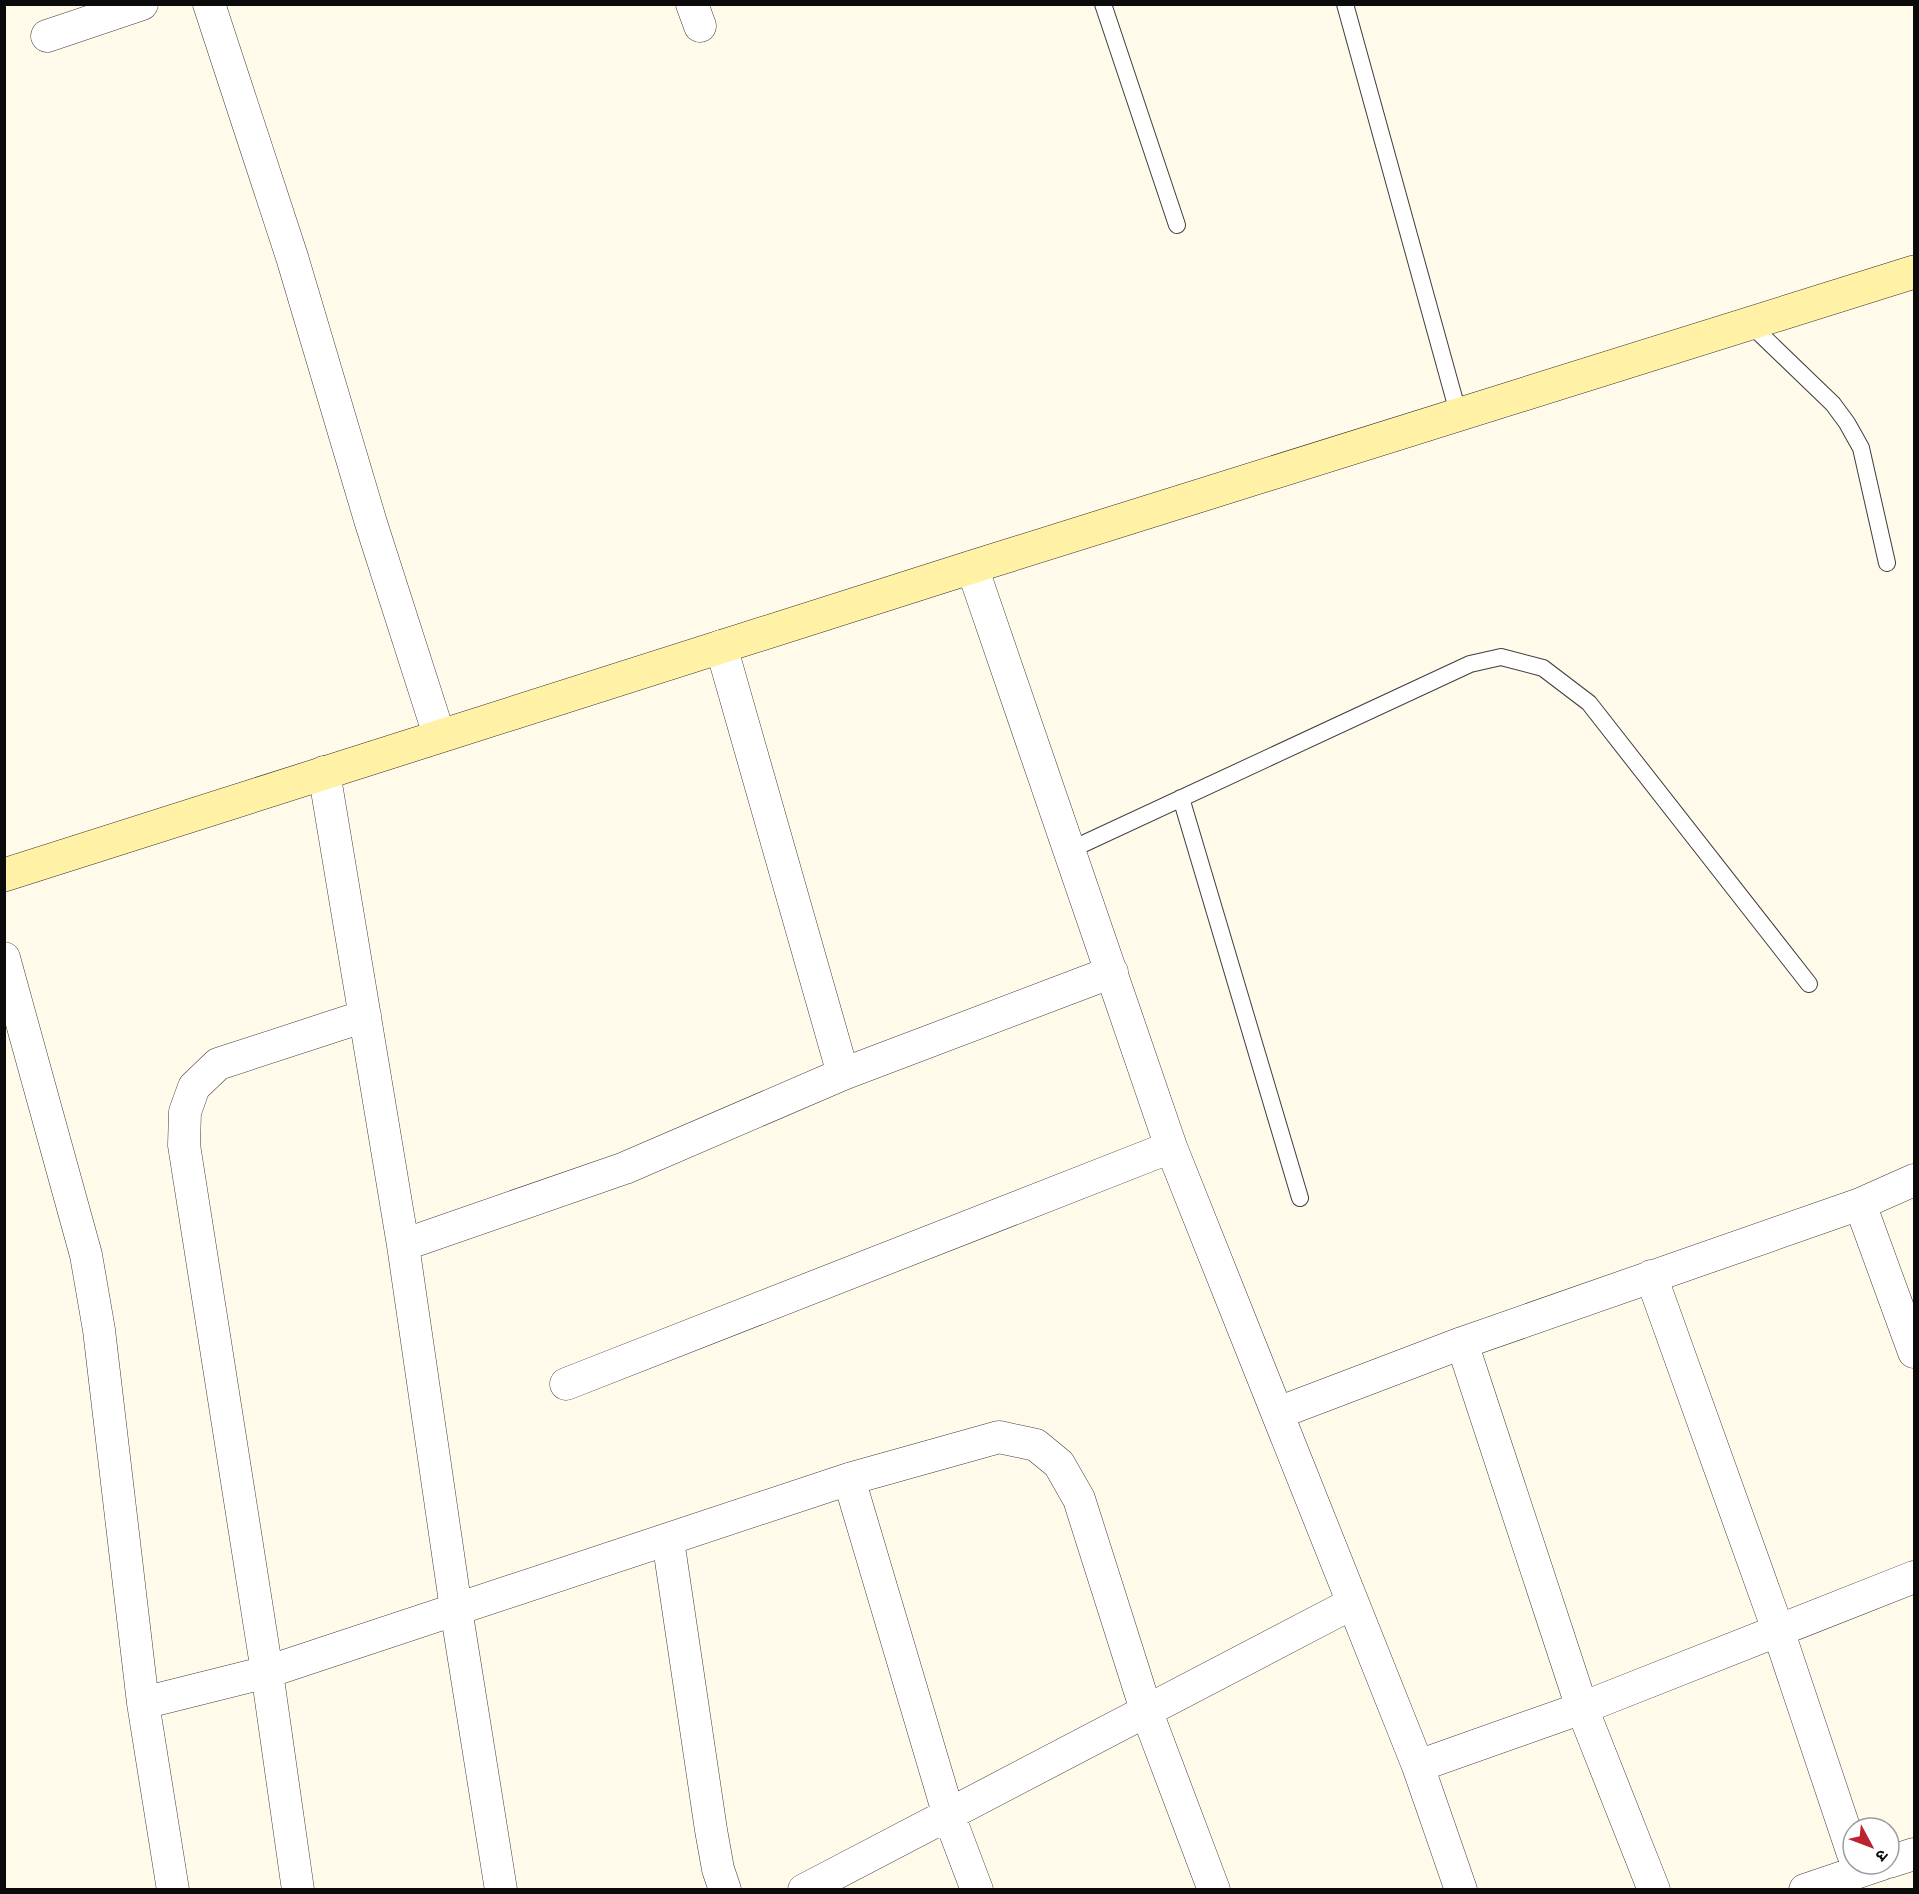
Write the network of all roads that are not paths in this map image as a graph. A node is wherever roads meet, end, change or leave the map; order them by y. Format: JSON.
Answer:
{"nodes":[{"id":1,"x":142,"y":4,"type":"edge"},
{"id":2,"x":209,"y":4,"type":"edge"},
{"id":3,"x":1104,"y":4,"type":"edge"},
{"id":4,"x":1345,"y":4,"type":"edge"},
{"id":5,"x":47,"y":36,"type":"dead end"},
{"id":6,"x":1177,"y":225,"type":"dead end"},
{"id":7,"x":1914,"y":272,"type":"edge"},
{"id":8,"x":1750,"y":325,"type":"junction"},
{"id":9,"x":1459,"y":416,"type":"junction"},
{"id":10,"x":1887,"y":563,"type":"dead end"},
{"id":11,"x":972,"y":567,"type":"junction"},
{"id":12,"x":721,"y":646,"type":"junction"},
{"id":13,"x":439,"y":735,"type":"junction"},
{"id":14,"x":324,"y":772,"type":"junction"},
{"id":15,"x":1181,"y":798,"type":"junction"},
{"id":16,"x":1070,"y":850,"type":"junction"},
{"id":17,"x":4,"y":875,"type":"edge"},
{"id":18,"x":4,"y":958,"type":"edge"},
{"id":19,"x":1112,"y":972,"type":"junction"},
{"id":20,"x":1809,"y":984,"type":"dead end"},
{"id":21,"x":365,"y":1016,"type":"junction"},
{"id":22,"x":843,"y":1074,"type":"junction"},
{"id":23,"x":1171,"y":1147,"type":"junction"},
{"id":24,"x":1914,"y":1180,"type":"edge"},
{"id":25,"x":1300,"y":1198,"type":"dead end"},
{"id":26,"x":1860,"y":1204,"type":"junction"},
{"id":27,"x":403,"y":1245,"type":"junction"},
{"id":28,"x":1651,"y":1276,"type":"junction"},
{"id":29,"x":1462,"y":1343,"type":"junction"},
{"id":30,"x":1914,"y":1352,"type":"edge"},
{"id":31,"x":566,"y":1384,"type":"dead end"},
{"id":32,"x":1278,"y":1413,"type":"junction"},
{"id":33,"x":849,"y":1479,"type":"junction"},
{"id":34,"x":668,"y":1540,"type":"junction"},
{"id":35,"x":1914,"y":1577,"type":"edge"},
{"id":36,"x":1353,"y":1603,"type":"junction"},
{"id":37,"x":456,"y":1609,"type":"junction"},
{"id":38,"x":1778,"y":1630,"type":"junction"},
{"id":39,"x":267,"y":1672,"type":"junction"},
{"id":40,"x":143,"y":1703,"type":"junction"},
{"id":41,"x":1582,"y":1708,"type":"junction"},
{"id":42,"x":1146,"y":1710,"type":"junction"},
{"id":43,"x":1418,"y":1766,"type":"junction"},
{"id":44,"x":949,"y":1816,"type":"junction"},
{"id":45,"x":1844,"y":1816,"type":"edge"},
{"id":46,"x":1844,"y":1876,"type":"edge"},
{"id":47,"x":173,"y":1890,"type":"edge"},
{"id":48,"x":298,"y":1890,"type":"edge"},
{"id":49,"x":501,"y":1890,"type":"edge"},
{"id":50,"x":725,"y":1890,"type":"edge"},
{"id":51,"x":804,"y":1890,"type":"edge"},
{"id":52,"x":977,"y":1890,"type":"edge"},
{"id":53,"x":1214,"y":1890,"type":"edge"},
{"id":54,"x":1461,"y":1890,"type":"edge"},
{"id":55,"x":1654,"y":1890,"type":"edge"},
{"id":56,"x":1805,"y":1890,"type":"edge"}],
"edges":[{"from":1,"to":5,"type":"street"},
{"from":2,"to":13,"type":"street"},
{"from":3,"to":6,"type":"lane"},
{"from":4,"to":9,"type":"lane"},
{"from":7,"to":8,"type":"street"},
{"from":8,"to":9,"type":"street"},
{"from":8,"to":10,"type":"lane"},
{"from":9,"to":11,"type":"street"},
{"from":11,"to":12,"type":"street"},
{"from":11,"to":16,"type":"street"},
{"from":12,"to":13,"type":"street"},
{"from":12,"to":22,"type":"street"},
{"from":13,"to":14,"type":"street"},
{"from":14,"to":17,"type":"street"},
{"from":14,"to":21,"type":"street"},
{"from":15,"to":16,"type":"lane"},
{"from":15,"to":20,"type":"lane"},
{"from":15,"to":25,"type":"lane"},
{"from":16,"to":19,"type":"street"},
{"from":18,"to":40,"type":"street"},
{"from":19,"to":22,"type":"street"},
{"from":19,"to":23,"type":"street"},
{"from":21,"to":27,"type":"street"},
{"from":21,"to":39,"type":"street"},
{"from":22,"to":27,"type":"street"},
{"from":23,"to":31,"type":"street"},
{"from":23,"to":32,"type":"street"},
{"from":24,"to":26,"type":"street"},
{"from":26,"to":28,"type":"street"},
{"from":26,"to":30,"type":"street"},
{"from":27,"to":37,"type":"street"},
{"from":28,"to":29,"type":"street"},
{"from":28,"to":38,"type":"street"},
{"from":29,"to":32,"type":"street"},
{"from":29,"to":41,"type":"street"},
{"from":32,"to":36,"type":"street"},
{"from":33,"to":34,"type":"street"},
{"from":33,"to":42,"type":"street"},
{"from":33,"to":44,"type":"street"},
{"from":34,"to":37,"type":"street"},
{"from":34,"to":50,"type":"street"},
{"from":35,"to":38,"type":"street"},
{"from":36,"to":42,"type":"street"},
{"from":36,"to":43,"type":"street"},
{"from":37,"to":39,"type":"street"},
{"from":37,"to":49,"type":"street"},
{"from":38,"to":41,"type":"street"},
{"from":38,"to":45,"type":"street"},
{"from":39,"to":40,"type":"street"},
{"from":39,"to":48,"type":"street"},
{"from":40,"to":47,"type":"street"},
{"from":41,"to":43,"type":"street"},
{"from":41,"to":55,"type":"street"},
{"from":42,"to":44,"type":"street"},
{"from":42,"to":53,"type":"street"},
{"from":43,"to":54,"type":"street"},
{"from":44,"to":51,"type":"street"},
{"from":44,"to":52,"type":"street"},
{"from":46,"to":56,"type":"street"}]}
